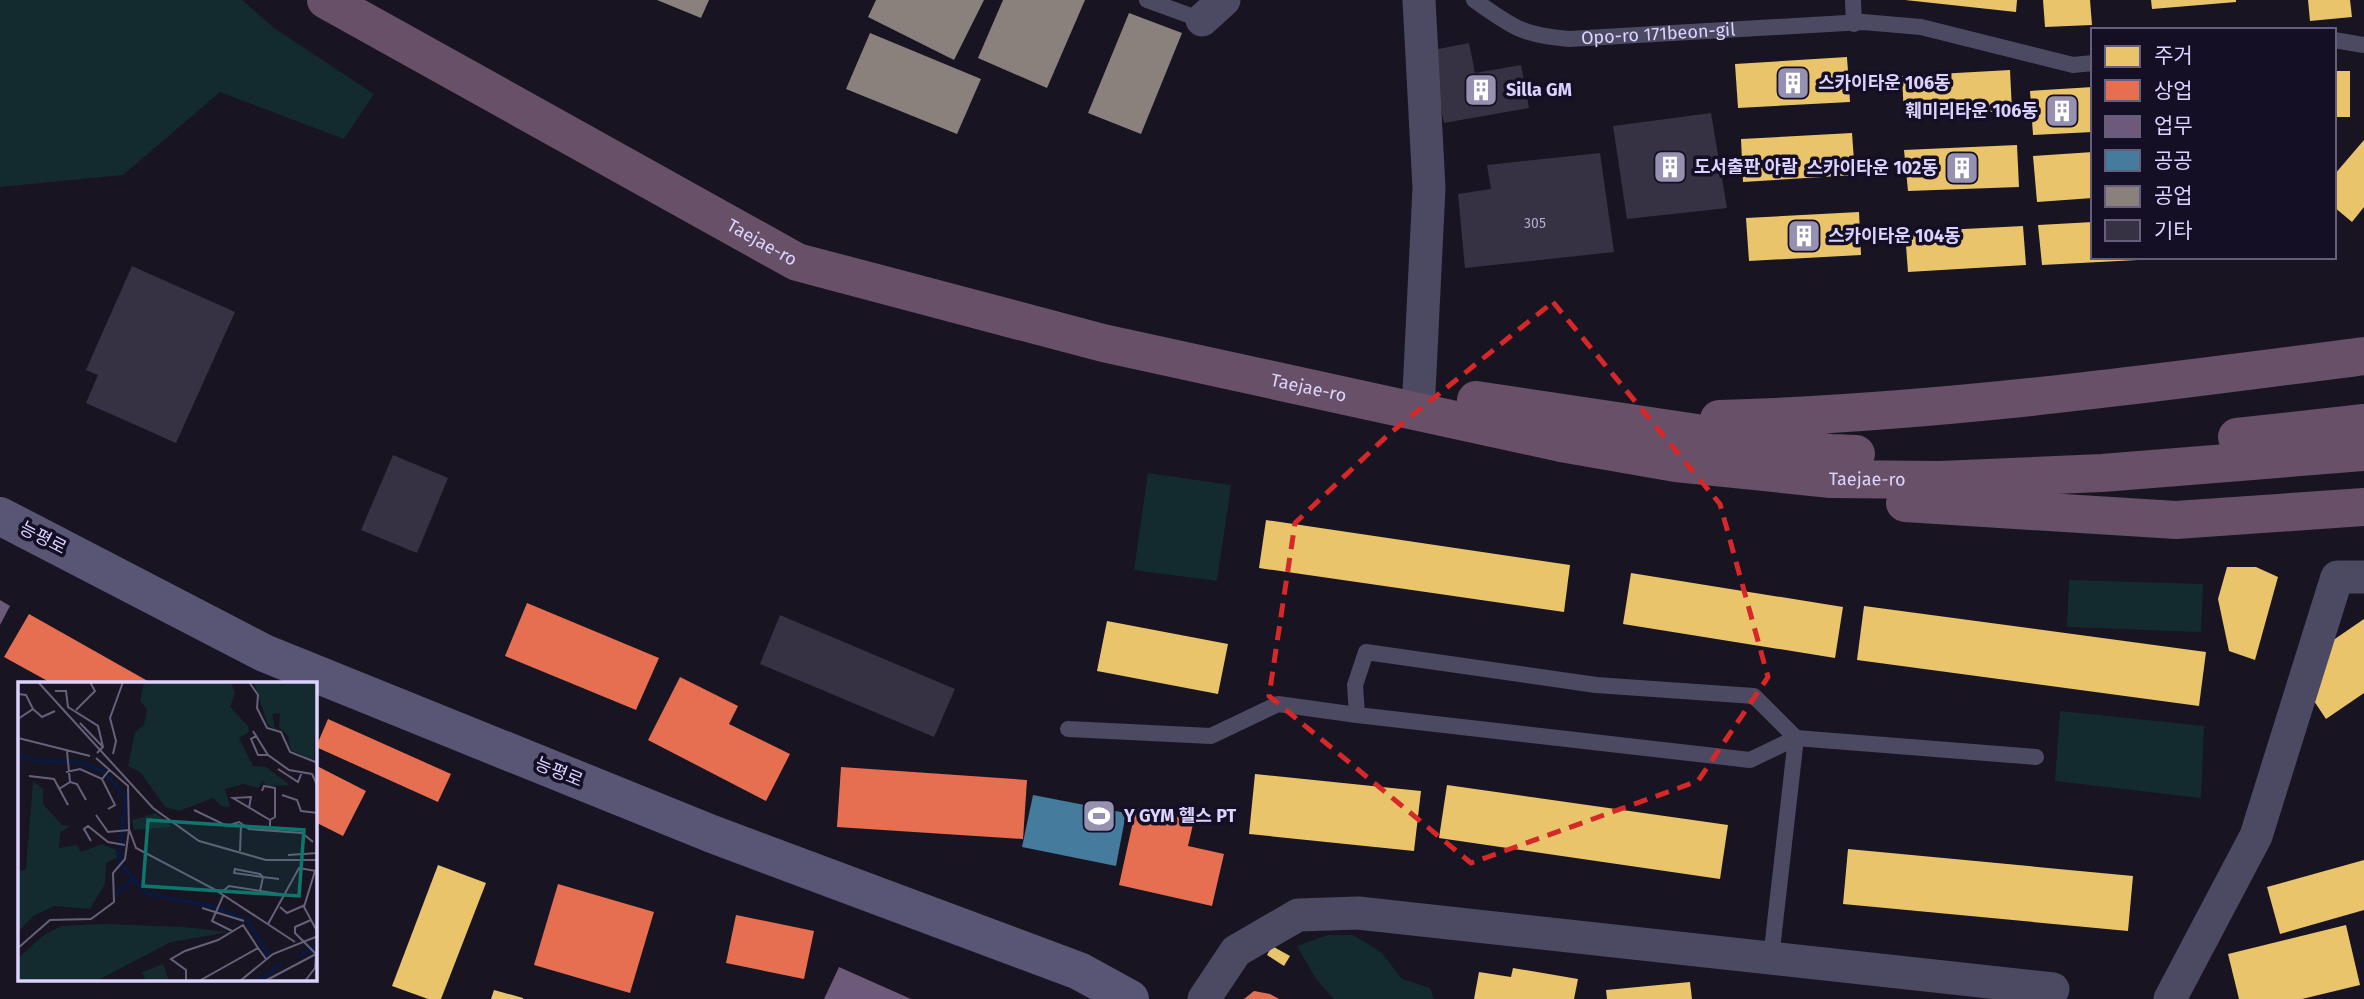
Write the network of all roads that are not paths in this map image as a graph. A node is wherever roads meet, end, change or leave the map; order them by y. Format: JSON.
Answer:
{"nodes":[{"id":1,"x":326,"y":0,"type":"edge"},
{"id":2,"x":373,"y":0,"type":"edge"},
{"id":3,"x":1147,"y":0,"type":"edge"},
{"id":4,"x":1419,"y":0,"type":"edge"},
{"id":5,"x":1474,"y":0,"type":"edge"},
{"id":6,"x":1853,"y":0,"type":"edge"},
{"id":7,"x":1213,"y":10,"type":"edge"},
{"id":8,"x":1854,"y":24,"type":"junction"},
{"id":9,"x":2336,"y":40,"type":"edge"},
{"id":10,"x":2364,"y":45,"type":"edge"},
{"id":11,"x":2091,"y":63,"type":"edge"},
{"id":12,"x":2364,"y":356,"type":"edge"},
{"id":13,"x":1419,"y":392,"type":"junction"},
{"id":14,"x":2364,"y":423,"type":"edge"},
{"id":15,"x":1563,"y":429,"type":"junction"},
{"id":16,"x":2364,"y":452,"type":"edge"},
{"id":17,"x":2364,"y":507,"type":"edge"},
{"id":18,"x":0,"y":516,"type":"edge"},
{"id":19,"x":2364,"y":577,"type":"edge"},
{"id":20,"x":1357,"y":715,"type":"junction"},
{"id":21,"x":1068,"y":729,"type":"dead end"},
{"id":22,"x":1796,"y":738,"type":"junction"},
{"id":23,"x":2036,"y":757,"type":"dead end"},
{"id":24,"x":1771,"y":958,"type":"junction"},
{"id":25,"x":2053,"y":989,"type":"dead end"},
{"id":26,"x":1130,"y":999,"type":"edge"},
{"id":27,"x":1204,"y":999,"type":"edge"},
{"id":28,"x":2170,"y":999,"type":"edge"}],
"edges":[{"from":1,"to":15,"type":"highway","name":"Taejae-ro"},
{"from":2,"to":13,"type":"highway","name":"Taejae-ro"},
{"from":3,"to":7,"type":"lane"},
{"from":4,"to":13,"type":"street"},
{"from":5,"to":8,"type":"lane","name":"Opo-ro 171beon-gil"},
{"from":6,"to":8,"type":"lane"},
{"from":8,"to":11,"type":"lane","name":"Opo-ro 171beon-gil"},
{"from":9,"to":10,"type":"lane"},
{"from":12,"to":15,"type":"highway"},
{"from":13,"to":15,"type":"highway","name":"Taejae-ro"},
{"from":14,"to":15,"type":"highway","name":"Taejae-ro"},
{"from":15,"to":16,"type":"highway","name":"Taejae-ro"},
{"from":15,"to":17,"type":"highway"},
{"from":18,"to":26,"type":"main road","name":"능평로"},
{"from":19,"to":28,"type":"street"},
{"from":20,"to":21,"type":"lane"},
{"from":20,"to":22,"type":"lane"},
{"from":20,"to":22,"type":"lane"},
{"from":22,"to":23,"type":"lane"},
{"from":22,"to":24,"type":"lane"},
{"from":24,"to":25,"type":"street"},
{"from":24,"to":27,"type":"street"}]}
